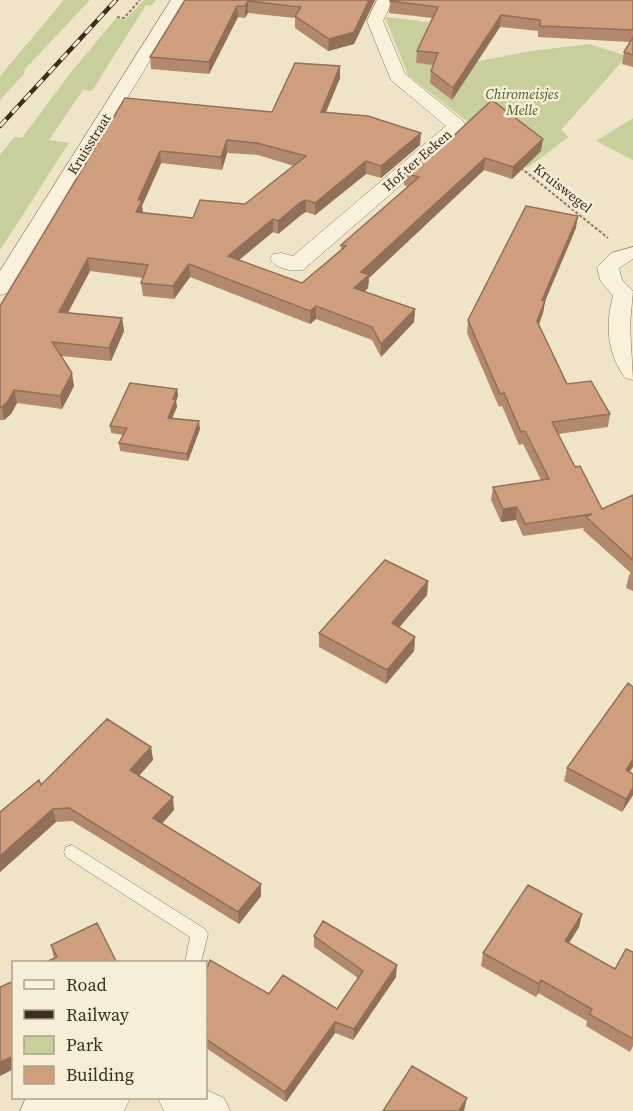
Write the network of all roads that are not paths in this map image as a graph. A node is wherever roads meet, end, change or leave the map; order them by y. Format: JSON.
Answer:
{"nodes":[{"id":1,"x":179,"y":0,"type":"edge"},
{"id":2,"x":385,"y":0,"type":"edge"},
{"id":3,"x":627,"y":255,"type":"edge"},
{"id":4,"x":281,"y":260,"type":"dead end"},
{"id":5,"x":0,"y":288,"type":"edge"},
{"id":6,"x":629,"y":292,"type":"edge"},
{"id":7,"x":633,"y":373,"type":"edge"},
{"id":8,"x":72,"y":852,"type":"dead end"},
{"id":9,"x":194,"y":961,"type":"edge"},
{"id":10,"x":98,"y":1099,"type":"edge"},
{"id":11,"x":180,"y":1099,"type":"edge"},
{"id":12,"x":39,"y":1111,"type":"edge"},
{"id":13,"x":211,"y":1111,"type":"edge"}],
"edges":[{"from":1,"to":5,"type":"street","name":"Kruisstraat"},
{"from":2,"to":4,"type":"street","name":"Hof ter Eeken"},
{"from":3,"to":6,"type":"street"},
{"from":6,"to":7,"type":"street"},
{"from":8,"to":9,"type":"lane"},
{"from":10,"to":12,"type":"street"},
{"from":11,"to":13,"type":"street"}]}
